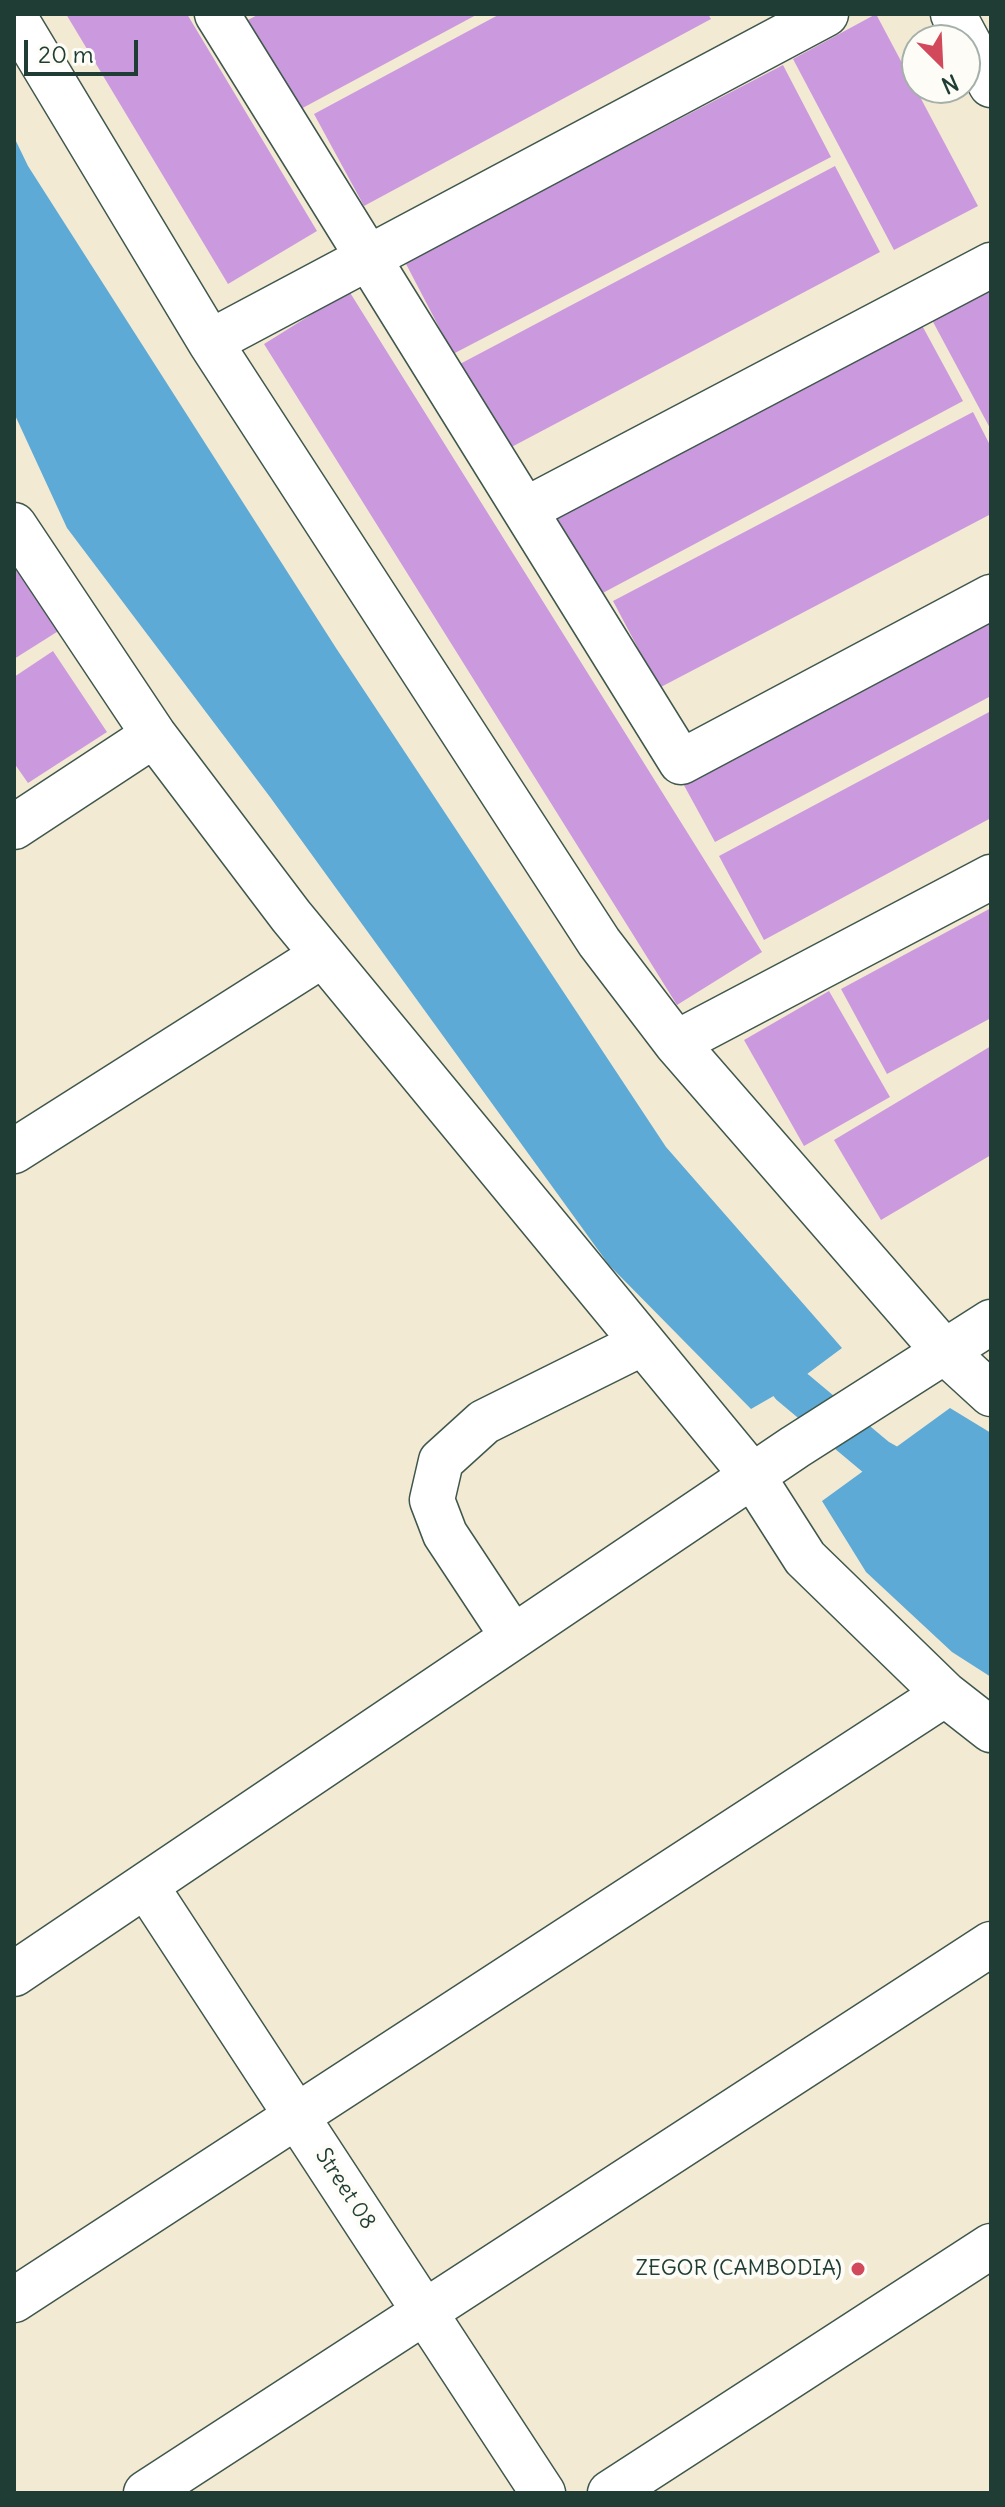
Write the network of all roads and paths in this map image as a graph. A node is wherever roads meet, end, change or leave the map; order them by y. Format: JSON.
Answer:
{"nodes":[{"id":1,"x":217,"y":14,"type":"edge"},
{"id":2,"x":826,"y":14,"type":"edge"},
{"id":3,"x":953,"y":14,"type":"edge"},
{"id":4,"x":14,"y":16,"type":"edge"},
{"id":5,"x":991,"y":85,"type":"edge"},
{"id":6,"x":368,"y":258,"type":"junction"},
{"id":7,"x":991,"y":265,"type":"edge"},
{"id":8,"x":210,"y":342,"type":"junction"},
{"id":9,"x":525,"y":510,"type":"junction"},
{"id":10,"x":14,"y":525,"type":"edge"},
{"id":11,"x":991,"y":597,"type":"edge"},
{"id":12,"x":154,"y":735,"type":"junction"},
{"id":13,"x":14,"y":827,"type":"edge"},
{"id":14,"x":991,"y":877,"type":"edge"},
{"id":15,"x":323,"y":955,"type":"junction"},
{"id":16,"x":676,"y":1043,"type":"junction"},
{"id":17,"x":14,"y":1151,"type":"edge"},
{"id":18,"x":991,"y":1322,"type":"edge"},
{"id":19,"x":643,"y":1343,"type":"junction"},
{"id":20,"x":944,"y":1351,"type":"junction"},
{"id":21,"x":991,"y":1394,"type":"edge"},
{"id":22,"x":752,"y":1475,"type":"junction"},
{"id":23,"x":513,"y":1637,"type":"junction"},
{"id":24,"x":945,"y":1694,"type":"junction"},
{"id":25,"x":991,"y":1730,"type":"edge"},
{"id":26,"x":146,"y":1886,"type":"junction"},
{"id":27,"x":991,"y":1944,"type":"edge"},
{"id":28,"x":14,"y":1974,"type":"edge"},
{"id":29,"x":297,"y":2115,"type":"junction"},
{"id":30,"x":991,"y":2246,"type":"edge"},
{"id":31,"x":14,"y":2300,"type":"edge"},
{"id":32,"x":425,"y":2312,"type":"junction"},
{"id":33,"x":146,"y":2493,"type":"edge"},
{"id":34,"x":543,"y":2493,"type":"edge"},
{"id":35,"x":610,"y":2493,"type":"edge"}],
"edges":[{"from":1,"to":6,"type":"street"},
{"from":2,"to":6,"type":"street"},
{"from":3,"to":5,"type":"street"},
{"from":4,"to":8,"type":"street"},
{"from":6,"to":8,"type":"street"},
{"from":6,"to":9,"type":"street"},
{"from":7,"to":9,"type":"street"},
{"from":8,"to":16,"type":"street"},
{"from":9,"to":11,"type":"street"},
{"from":10,"to":12,"type":"street"},
{"from":12,"to":13,"type":"street"},
{"from":12,"to":15,"type":"street"},
{"from":14,"to":16,"type":"street"},
{"from":15,"to":17,"type":"street"},
{"from":15,"to":19,"type":"street"},
{"from":16,"to":20,"type":"street"},
{"from":18,"to":20,"type":"street"},
{"from":19,"to":22,"type":"street"},
{"from":19,"to":23,"type":"street"},
{"from":20,"to":21,"type":"street"},
{"from":20,"to":22,"type":"street"},
{"from":22,"to":23,"type":"street"},
{"from":22,"to":24,"type":"street"},
{"from":23,"to":26,"type":"street"},
{"from":24,"to":25,"type":"street"},
{"from":24,"to":29,"type":"street"},
{"from":26,"to":28,"type":"street"},
{"from":26,"to":29,"type":"street","name":"Street 08"},
{"from":27,"to":32,"type":"street"},
{"from":29,"to":31,"type":"street"},
{"from":29,"to":32,"type":"street","name":"Street 08"},
{"from":30,"to":35,"type":"street"},
{"from":32,"to":33,"type":"street"},
{"from":32,"to":34,"type":"street","name":"Street 08"}]}
